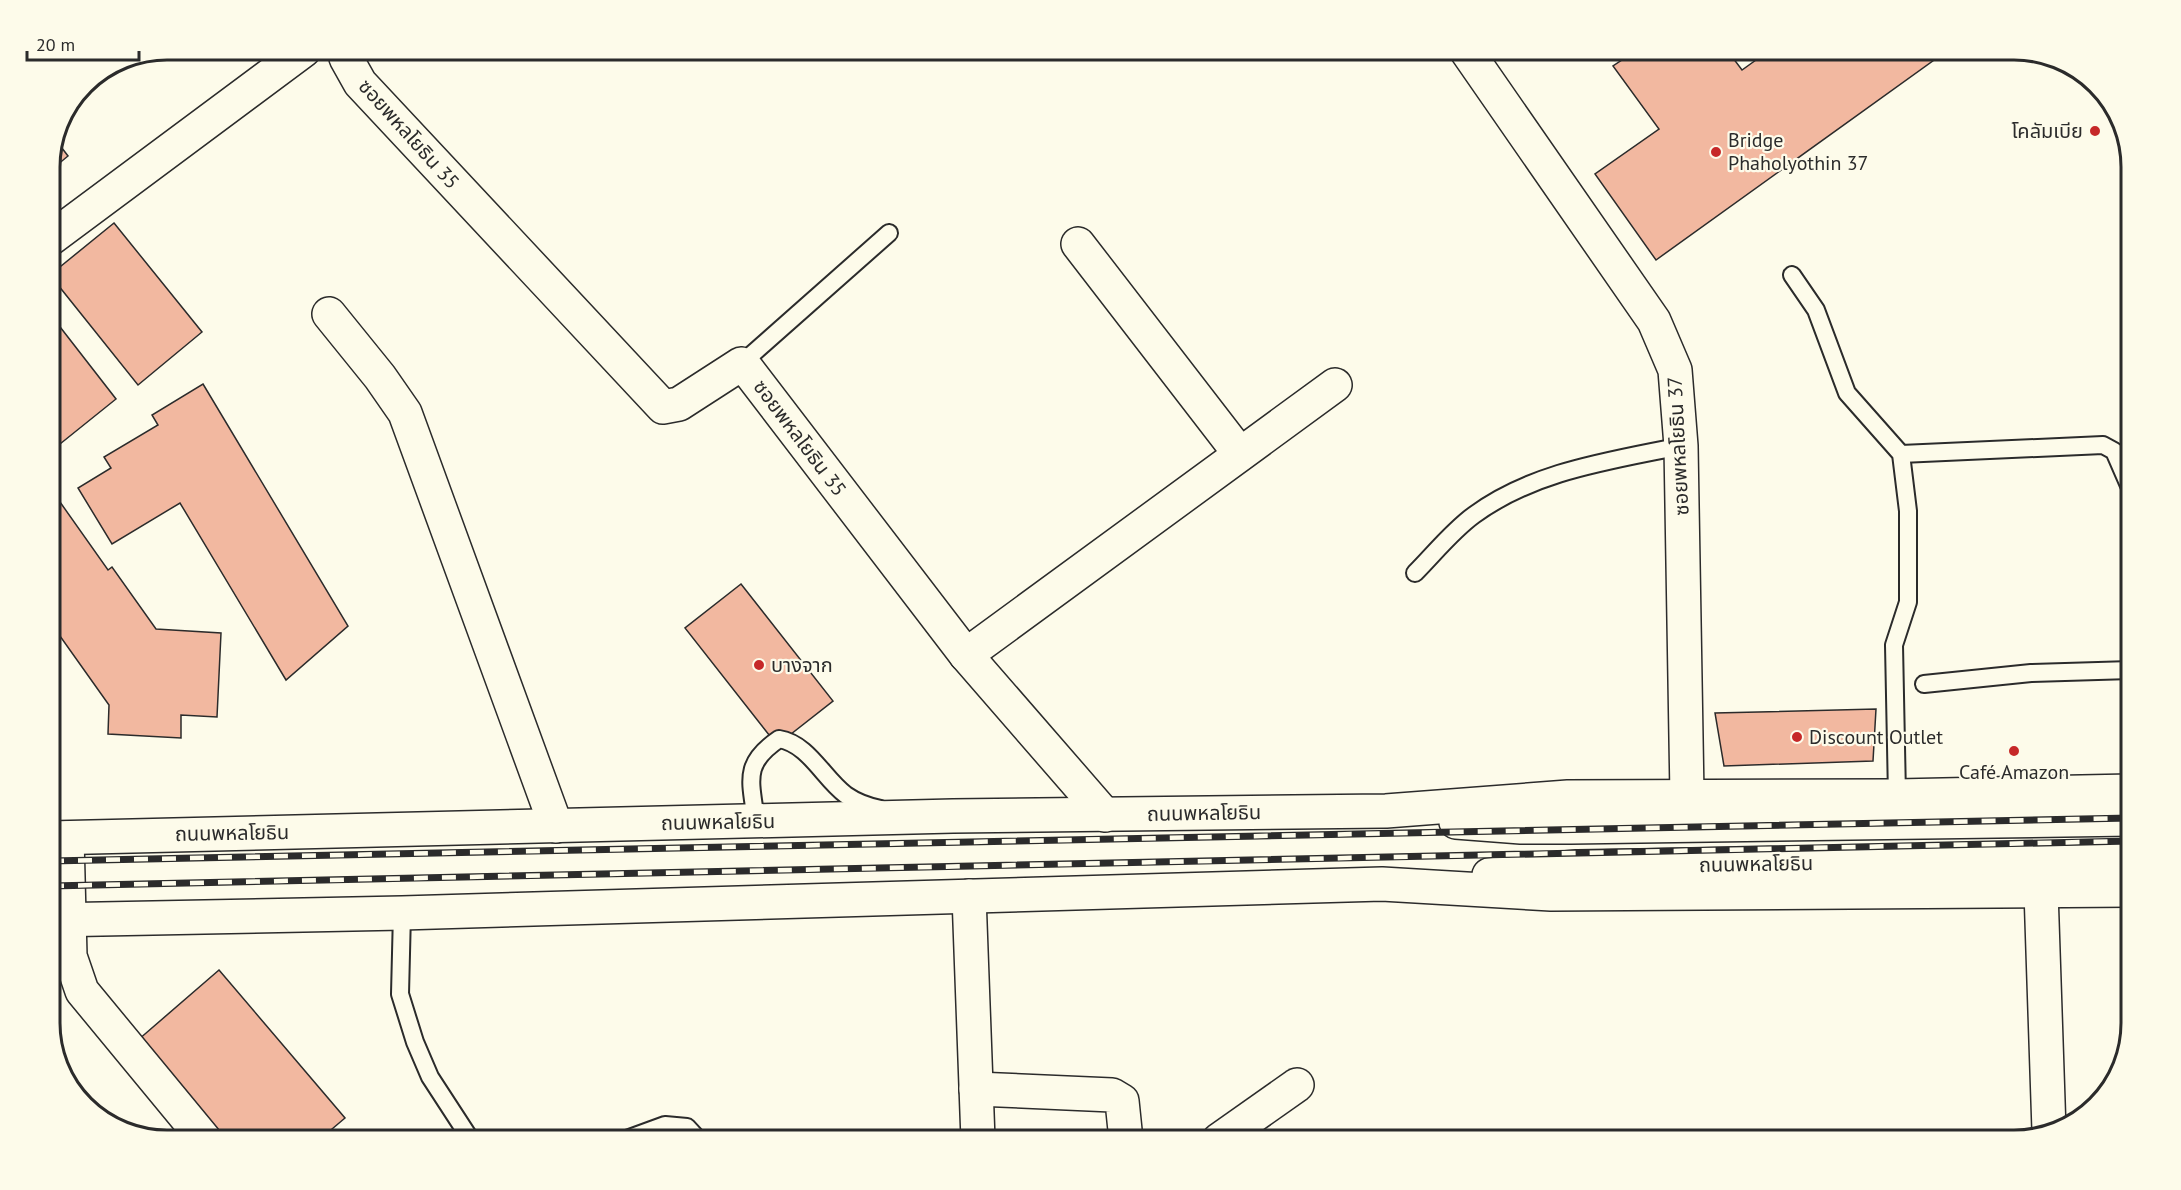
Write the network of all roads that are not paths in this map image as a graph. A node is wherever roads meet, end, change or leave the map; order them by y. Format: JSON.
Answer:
{"nodes":[{"id":1,"x":290,"y":60,"type":"edge"},
{"id":2,"x":346,"y":60,"type":"edge"},
{"id":3,"x":1473,"y":60,"type":"edge"},
{"id":4,"x":60,"y":231,"type":"edge"},
{"id":5,"x":889,"y":233,"type":"dead end"},
{"id":6,"x":1078,"y":244,"type":"dead end"},
{"id":7,"x":1792,"y":275,"type":"dead end"},
{"id":8,"x":329,"y":314,"type":"dead end"},
{"id":9,"x":741,"y":364,"type":"junction"},
{"id":10,"x":1335,"y":385,"type":"dead end"},
{"id":11,"x":1681,"y":446,"type":"junction"},
{"id":12,"x":1240,"y":454,"type":"junction"},
{"id":13,"x":1901,"y":454,"type":"junction"},
{"id":14,"x":2121,"y":467,"type":"edge"},
{"id":15,"x":1415,"y":573,"type":"dead end"},
{"id":16,"x":966,"y":655,"type":"junction"},
{"id":17,"x":2121,"y":670,"type":"edge"},
{"id":18,"x":1924,"y":684,"type":"dead end"},
{"id":19,"x":2121,"y":791,"type":"edge"},
{"id":20,"x":1686,"y":796,"type":"junction"},
{"id":21,"x":1897,"y":796,"type":"junction"},
{"id":22,"x":1386,"y":811,"type":"junction"},
{"id":23,"x":1105,"y":815,"type":"junction"},
{"id":24,"x":952,"y":816,"type":"junction"},
{"id":25,"x":2121,"y":819,"type":"edge"},
{"id":26,"x":756,"y":821,"type":"junction"},
{"id":27,"x":556,"y":826,"type":"junction"},
{"id":28,"x":60,"y":838,"type":"edge"},
{"id":29,"x":2121,"y":858,"type":"edge"},
{"id":30,"x":1382,"y":884,"type":"junction"},
{"id":31,"x":2121,"y":890,"type":"edge"},
{"id":32,"x":2041,"y":891,"type":"junction"},
{"id":33,"x":969,"y":896,"type":"junction"},
{"id":34,"x":402,"y":913,"type":"junction"},
{"id":35,"x":60,"y":920,"type":"edge"},
{"id":36,"x":1297,"y":1085,"type":"dead end"},
{"id":37,"x":976,"y":1089,"type":"junction"},
{"id":38,"x":2049,"y":1124,"type":"edge"},
{"id":39,"x":197,"y":1130,"type":"edge"},
{"id":40,"x":464,"y":1130,"type":"edge"},
{"id":41,"x":651,"y":1130,"type":"edge"},
{"id":42,"x":690,"y":1130,"type":"edge"},
{"id":43,"x":978,"y":1130,"type":"edge"},
{"id":44,"x":1125,"y":1130,"type":"edge"},
{"id":45,"x":1233,"y":1130,"type":"edge"}],
"edges":[{"from":1,"to":4,"type":"main road"},
{"from":2,"to":9,"type":"main road","name":"ซอยพหลโยธิน 35"},
{"from":3,"to":11,"type":"main road","name":"ซอยพหลโยธิน 37"},
{"from":5,"to":9,"type":"lane"},
{"from":6,"to":12,"type":"main road"},
{"from":7,"to":13,"type":"lane"},
{"from":8,"to":27,"type":"main road"},
{"from":9,"to":16,"type":"main road","name":"ซอยพหลโยธิน 35"},
{"from":10,"to":12,"type":"main road"},
{"from":11,"to":15,"type":"lane"},
{"from":11,"to":20,"type":"main road","name":"ซอยพหลโยธิน 37"},
{"from":12,"to":16,"type":"main road"},
{"from":13,"to":14,"type":"lane"},
{"from":13,"to":21,"type":"lane"},
{"from":16,"to":23,"type":"main road","name":"ซอยพหลโยธิน 35"},
{"from":17,"to":18,"type":"lane"},
{"from":19,"to":21,"type":"main road","name":"ถนนพหลโยธิน"},
{"from":20,"to":21,"type":"main road","name":"ถนนพหลโยธิน"},
{"from":20,"to":22,"type":"main road","name":"ถนนพหลโยธิน"},
{"from":22,"to":23,"type":"main road","name":"ถนนพหลโยธิน"},
{"from":22,"to":25,"type":"main road","name":"ถนนพหลโยธิน"},
{"from":23,"to":24,"type":"main road","name":"ถนนพหลโยธิน"},
{"from":24,"to":26,"type":"main road","name":"ถนนพหลโยธิน"},
{"from":24,"to":26,"type":"lane"},
{"from":26,"to":27,"type":"main road","name":"ถนนพหลโยธิน"},
{"from":27,"to":28,"type":"main road","name":"ถนนพหลโยธิน"},
{"from":29,"to":30,"type":"main road","name":"ถนนพหลโยธิน"},
{"from":30,"to":32,"type":"main road","name":"ถนนพหลโยธิน"},
{"from":30,"to":33,"type":"main road","name":"ถนนพหลโยธิน"},
{"from":31,"to":32,"type":"main road","name":"ถนนพหลโยธิน"},
{"from":32,"to":38,"type":"main road"},
{"from":33,"to":34,"type":"main road","name":"ถนนพหลโยธิน"},
{"from":33,"to":37,"type":"main road"},
{"from":34,"to":35,"type":"main road","name":"ถนนพหลโยธิน"},
{"from":34,"to":40,"type":"lane"},
{"from":35,"to":39,"type":"main road"},
{"from":36,"to":45,"type":"main road"},
{"from":37,"to":43,"type":"main road"},
{"from":37,"to":44,"type":"main road"},
{"from":41,"to":42,"type":"lane"}]}
